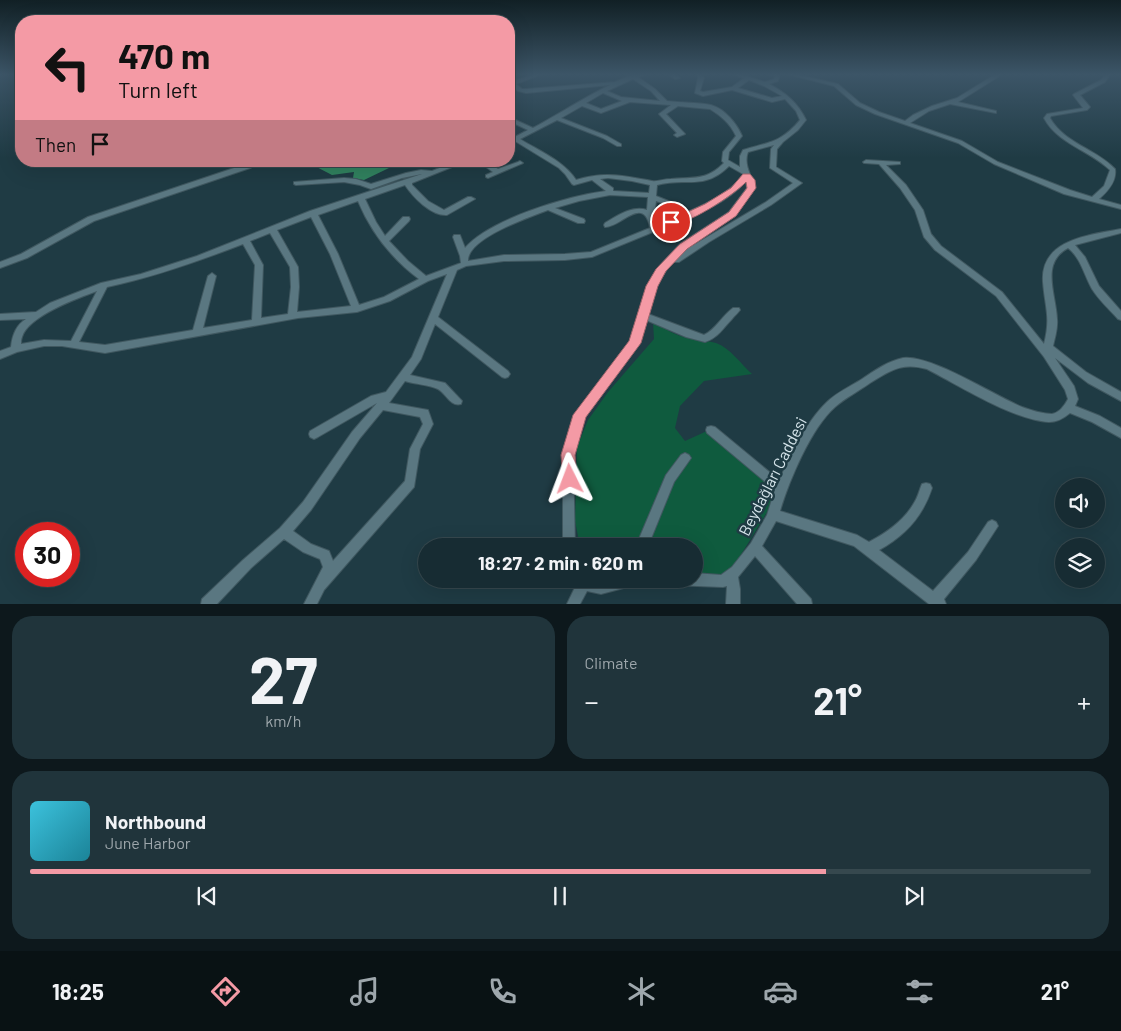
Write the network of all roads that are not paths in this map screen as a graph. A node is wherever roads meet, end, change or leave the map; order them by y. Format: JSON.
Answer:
{"nodes":[{"id":1,"x":623,"y":102,"type":"edge"},
{"id":2,"x":655,"y":102,"type":"edge"},
{"id":3,"x":706,"y":102,"type":"edge"},
{"id":4,"x":793,"y":102,"type":"edge"},
{"id":5,"x":856,"y":102,"type":"edge"},
{"id":6,"x":949,"y":102,"type":"edge"},
{"id":7,"x":950,"y":102,"type":"edge"},
{"id":8,"x":1085,"y":102,"type":"edge"},
{"id":9,"x":581,"y":103,"type":"joint"},
{"id":10,"x":665,"y":103,"type":"joint"},
{"id":11,"x":677,"y":104,"type":"junction"},
{"id":12,"x":711,"y":107,"type":"junction"},
{"id":13,"x":936,"y":107,"type":"junction"},
{"id":14,"x":945,"y":108,"type":"dead end"},
{"id":15,"x":994,"y":112,"type":"dead end"},
{"id":16,"x":557,"y":118,"type":"junction"},
{"id":17,"x":515,"y":121,"type":"edge"},
{"id":18,"x":907,"y":122,"type":"junction"},
{"id":19,"x":533,"y":130,"type":"junction"},
{"id":20,"x":677,"y":135,"type":"dead end"},
{"id":21,"x":516,"y":139,"type":"joint"},
{"id":22,"x":780,"y":142,"type":"junction"},
{"id":23,"x":619,"y":144,"type":"dead end"},
{"id":24,"x":866,"y":162,"type":"dead end"},
{"id":25,"x":520,"y":163,"type":"dead end"},
{"id":26,"x":728,"y":163,"type":"junction"},
{"id":27,"x":898,"y":163,"type":"dead end"},
{"id":28,"x":882,"y":164,"type":"junction"},
{"id":29,"x":515,"y":165,"type":"edge"},
{"id":30,"x":248,"y":167,"type":"edge"},
{"id":31,"x":448,"y":167,"type":"edge"},
{"id":32,"x":490,"y":167,"type":"edge"},
{"id":33,"x":510,"y":167,"type":"edge"},
{"id":34,"x":438,"y":171,"type":"junction"},
{"id":35,"x":498,"y":172,"type":"junction"},
{"id":36,"x":745,"y":174,"type":"junction"},
{"id":37,"x":488,"y":176,"type":"dead end"},
{"id":38,"x":593,"y":177,"type":"junction"},
{"id":39,"x":408,"y":182,"type":"junction"},
{"id":40,"x":296,"y":183,"type":"dead end"},
{"id":41,"x":654,"y":184,"type":"junction"},
{"id":42,"x":609,"y":193,"type":"junction"},
{"id":43,"x":652,"y":196,"type":"junction"},
{"id":44,"x":361,"y":198,"type":"junction"},
{"id":45,"x":471,"y":199,"type":"dead end"},
{"id":46,"x":1094,"y":199,"type":"junction"},
{"id":47,"x":677,"y":206,"type":"dead end"},
{"id":48,"x":1121,"y":207,"type":"edge"},
{"id":49,"x":549,"y":208,"type":"junction"},
{"id":50,"x":312,"y":213,"type":"junction"},
{"id":51,"x":650,"y":216,"type":"junction"},
{"id":52,"x":406,"y":219,"type":"dead end"},
{"id":53,"x":581,"y":220,"type":"dead end"},
{"id":54,"x":608,"y":225,"type":"dead end"},
{"id":55,"x":272,"y":229,"type":"junction"},
{"id":56,"x":654,"y":230,"type":"junction"},
{"id":57,"x":1121,"y":231,"type":"edge"},
{"id":58,"x":457,"y":236,"type":"dead end"},
{"id":59,"x":245,"y":240,"type":"junction"},
{"id":60,"x":385,"y":240,"type":"junction"},
{"id":61,"x":1070,"y":245,"type":"junction"},
{"id":62,"x":464,"y":260,"type":"junction"},
{"id":63,"x":676,"y":260,"type":"dead end"},
{"id":64,"x":0,"y":265,"type":"edge"},
{"id":65,"x":453,"y":270,"type":"junction"},
{"id":66,"x":212,"y":276,"type":"dead end"},
{"id":67,"x":425,"y":280,"type":"junction"},
{"id":68,"x":104,"y":285,"type":"junction"},
{"id":69,"x":357,"y":309,"type":"junction"},
{"id":70,"x":736,"y":310,"type":"dead end"},
{"id":71,"x":36,"y":315,"type":"junction"},
{"id":72,"x":642,"y":315,"type":"junction"},
{"id":73,"x":292,"y":316,"type":"junction"},
{"id":74,"x":0,"y":317,"type":"edge"},
{"id":75,"x":1121,"y":317,"type":"edge"},
{"id":76,"x":434,"y":319,"type":"junction"},
{"id":77,"x":256,"y":322,"type":"junction"},
{"id":78,"x":197,"y":332,"type":"junction"},
{"id":79,"x":73,"y":345,"type":"junction"},
{"id":80,"x":16,"y":349,"type":"junction"},
{"id":81,"x":1048,"y":350,"type":"junction"},
{"id":82,"x":0,"y":355,"type":"edge"},
{"id":83,"x":506,"y":374,"type":"dead end"},
{"id":84,"x":403,"y":377,"type":"junction"},
{"id":85,"x":390,"y":396,"type":"junction"},
{"id":86,"x":1121,"y":397,"type":"edge"},
{"id":87,"x":457,"y":401,"type":"dead end"},
{"id":88,"x":381,"y":406,"type":"junction"},
{"id":89,"x":1069,"y":408,"type":"junction"},
{"id":90,"x":711,"y":430,"type":"dead end"},
{"id":91,"x":1121,"y":433,"type":"edge"},
{"id":92,"x":314,"y":434,"type":"dead end"},
{"id":93,"x":684,"y":458,"type":"dead end"},
{"id":94,"x":781,"y":488,"type":"junction"},
{"id":95,"x":926,"y":488,"type":"dead end"},
{"id":96,"x":773,"y":515,"type":"junction"},
{"id":97,"x":992,"y":526,"type":"dead end"},
{"id":98,"x":284,"y":532,"type":"junction"},
{"id":99,"x":569,"y":538,"type":"edge"},
{"id":100,"x":645,"y":538,"type":"edge"},
{"id":101,"x":755,"y":547,"type":"junction"},
{"id":102,"x":868,"y":549,"type":"junction"},
{"id":103,"x":731,"y":575,"type":"junction"},
{"id":104,"x":703,"y":580,"type":"edge"},
{"id":105,"x":320,"y":585,"type":"junction"},
{"id":106,"x":579,"y":588,"type":"edge"},
{"id":107,"x":938,"y":601,"type":"edge"},
{"id":108,"x":207,"y":604,"type":"edge"},
{"id":109,"x":310,"y":604,"type":"edge"},
{"id":110,"x":573,"y":604,"type":"edge"},
{"id":111,"x":732,"y":604,"type":"edge"},
{"id":112,"x":806,"y":604,"type":"edge"}],
"edges":[{"from":1,"to":9,"type":"street"},
{"from":2,"to":10,"type":"street"},
{"from":3,"to":12,"type":"street"},
{"from":4,"to":22,"type":"street"},
{"from":5,"to":18,"type":"street"},
{"from":6,"to":13,"type":"street"},
{"from":7,"to":15,"type":"street"},
{"from":8,"to":46,"type":"street"},
{"from":9,"to":16,"type":"street"},
{"from":10,"to":11,"type":"street"},
{"from":11,"to":12,"type":"street"},
{"from":11,"to":20,"type":"street"},
{"from":12,"to":26,"type":"street"},
{"from":13,"to":14,"type":"street"},
{"from":13,"to":18,"type":"street"},
{"from":16,"to":19,"type":"street"},
{"from":16,"to":23,"type":"street"},
{"from":17,"to":19,"type":"street"},
{"from":18,"to":46,"type":"street"},
{"from":19,"to":21,"type":"street"},
{"from":21,"to":38,"type":"street"},
{"from":22,"to":36,"type":"street"},
{"from":22,"to":63,"type":"street"},
{"from":24,"to":28,"type":"street"},
{"from":25,"to":29,"type":"street"},
{"from":26,"to":36,"type":"street"},
{"from":26,"to":41,"type":"street"},
{"from":27,"to":28,"type":"street"},
{"from":28,"to":81,"type":"street"},
{"from":30,"to":64,"type":"street"},
{"from":31,"to":34,"type":"street"},
{"from":32,"to":35,"type":"street"},
{"from":33,"to":35,"type":"street"},
{"from":34,"to":39,"type":"street"},
{"from":34,"to":40,"type":"street"},
{"from":35,"to":37,"type":"street"},
{"from":36,"to":56,"type":"street"},
{"from":36,"to":72,"type":"street"},
{"from":38,"to":41,"type":"street"},
{"from":38,"to":42,"type":"street"},
{"from":39,"to":44,"type":"street"},
{"from":39,"to":45,"type":"street"},
{"from":41,"to":43,"type":"street"},
{"from":42,"to":43,"type":"street"},
{"from":42,"to":49,"type":"street"},
{"from":43,"to":47,"type":"street"},
{"from":43,"to":51,"type":"street"},
{"from":44,"to":50,"type":"street"},
{"from":44,"to":60,"type":"street"},
{"from":46,"to":48,"type":"street"},
{"from":49,"to":53,"type":"street"},
{"from":49,"to":62,"type":"street"},
{"from":50,"to":55,"type":"street"},
{"from":50,"to":69,"type":"street"},
{"from":51,"to":54,"type":"street"},
{"from":51,"to":56,"type":"street"},
{"from":52,"to":60,"type":"street"},
{"from":55,"to":59,"type":"street"},
{"from":55,"to":73,"type":"street"},
{"from":56,"to":62,"type":"street"},
{"from":57,"to":61,"type":"street"},
{"from":58,"to":62,"type":"street"},
{"from":59,"to":68,"type":"street"},
{"from":59,"to":77,"type":"street"},
{"from":60,"to":67,"type":"street"},
{"from":61,"to":75,"type":"street"},
{"from":61,"to":81,"type":"street"},
{"from":62,"to":65,"type":"street"},
{"from":65,"to":67,"type":"street"},
{"from":65,"to":76,"type":"street"},
{"from":66,"to":78,"type":"street"},
{"from":67,"to":69,"type":"street"},
{"from":68,"to":71,"type":"street"},
{"from":68,"to":79,"type":"street"},
{"from":69,"to":73,"type":"street"},
{"from":70,"to":72,"type":"street"},
{"from":71,"to":74,"type":"street"},
{"from":71,"to":80,"type":"street"},
{"from":72,"to":99,"type":"street"},
{"from":73,"to":77,"type":"street"},
{"from":76,"to":83,"type":"street"},
{"from":76,"to":84,"type":"street"},
{"from":77,"to":78,"type":"street"},
{"from":78,"to":79,"type":"street"},
{"from":79,"to":80,"type":"street"},
{"from":80,"to":82,"type":"street"},
{"from":81,"to":86,"type":"street"},
{"from":81,"to":89,"type":"street"},
{"from":84,"to":85,"type":"street"},
{"from":84,"to":87,"type":"street"},
{"from":85,"to":88,"type":"street"},
{"from":85,"to":92,"type":"street"},
{"from":88,"to":98,"type":"street"},
{"from":88,"to":105,"type":"street"},
{"from":89,"to":91,"type":"street"},
{"from":89,"to":94,"type":"street","name":"Beydağları Caddesi"},
{"from":90,"to":94,"type":"street"},
{"from":93,"to":100,"type":"street"},
{"from":94,"to":96,"type":"street","name":"Beydağları Caddesi"},
{"from":95,"to":102,"type":"street"},
{"from":96,"to":101,"type":"street","name":"Beydağları Caddesi"},
{"from":96,"to":102,"type":"street"},
{"from":97,"to":107,"type":"street"},
{"from":98,"to":105,"type":"street"},
{"from":98,"to":108,"type":"street"},
{"from":101,"to":103,"type":"street","name":"Beydağları Caddesi"},
{"from":101,"to":112,"type":"street"},
{"from":102,"to":107,"type":"street"},
{"from":103,"to":104,"type":"street"},
{"from":103,"to":111,"type":"street"},
{"from":105,"to":109,"type":"street"},
{"from":106,"to":110,"type":"street"}]}
